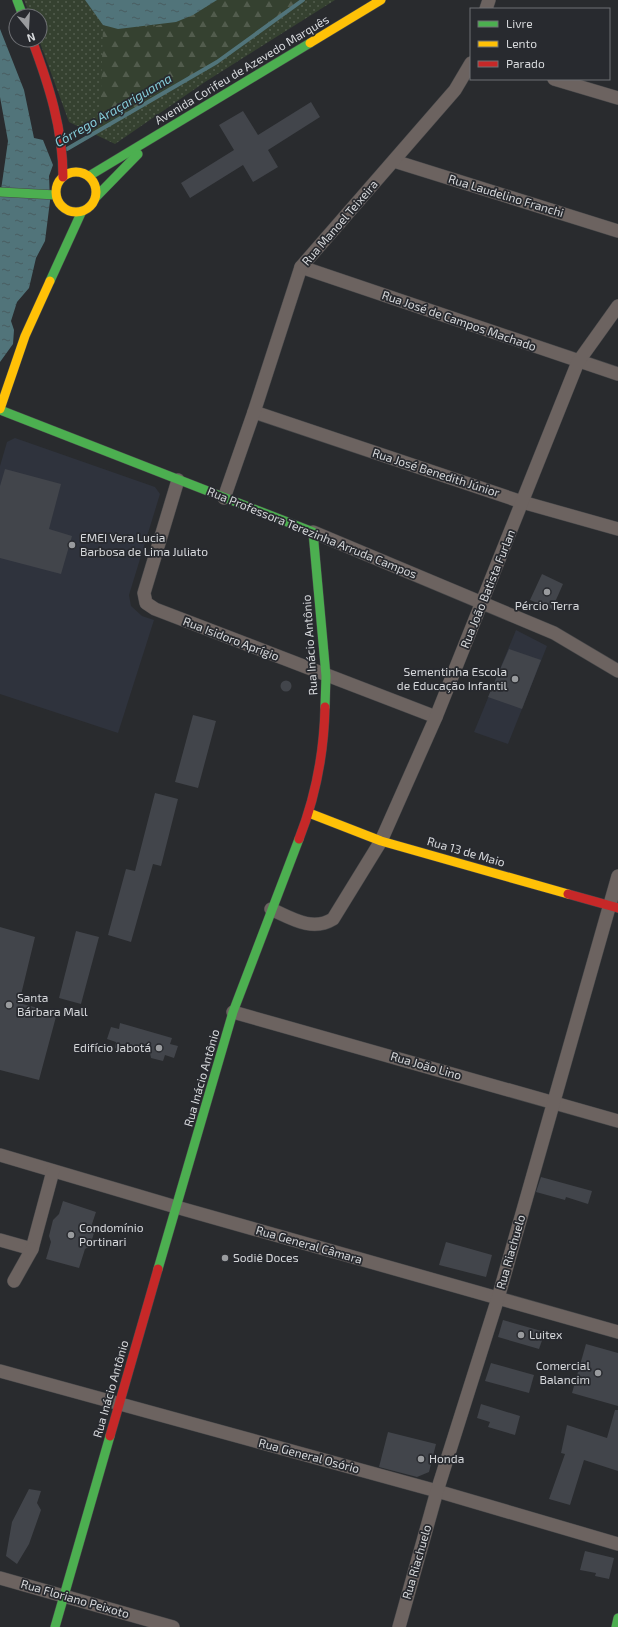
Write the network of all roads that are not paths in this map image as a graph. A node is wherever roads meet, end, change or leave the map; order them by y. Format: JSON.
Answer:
{"nodes":[{"id":1,"x":381,"y":0,"type":"edge"},
{"id":2,"x":35,"y":48,"type":"edge"},
{"id":3,"x":470,"y":66,"type":"edge"},
{"id":4,"x":557,"y":80,"type":"edge"},
{"id":5,"x":618,"y":98,"type":"edge"},
{"id":6,"x":156,"y":135,"type":"junction"},
{"id":7,"x":64,"y":154,"type":"junction"},
{"id":8,"x":394,"y":161,"type":"junction"},
{"id":9,"x":80,"y":172,"type":"junction"},
{"id":10,"x":89,"y":176,"type":"junction"},
{"id":11,"x":63,"y":177,"type":"junction"},
{"id":12,"x":0,"y":192,"type":"edge"},
{"id":13,"x":54,"y":195,"type":"junction"},
{"id":14,"x":96,"y":197,"type":"junction"},
{"id":15,"x":82,"y":211,"type":"junction"},
{"id":16,"x":618,"y":231,"type":"edge"},
{"id":17,"x":301,"y":267,"type":"junction"},
{"id":18,"x":618,"y":306,"type":"edge"},
{"id":19,"x":578,"y":362,"type":"junction"},
{"id":20,"x":618,"y":374,"type":"edge"},
{"id":21,"x":0,"y":410,"type":"edge"},
{"id":22,"x":254,"y":412,"type":"junction"},
{"id":23,"x":178,"y":480,"type":"junction"},
{"id":24,"x":224,"y":498,"type":"junction"},
{"id":25,"x":522,"y":502,"type":"junction"},
{"id":26,"x":618,"y":529,"type":"edge"},
{"id":27,"x":313,"y":532,"type":"junction"},
{"id":28,"x":484,"y":603,"type":"junction"},
{"id":29,"x":618,"y":671,"type":"edge"},
{"id":30,"x":326,"y":676,"type":"junction"},
{"id":31,"x":436,"y":717,"type":"junction"},
{"id":32,"x":309,"y":813,"type":"junction"},
{"id":33,"x":381,"y":841,"type":"junction"},
{"id":34,"x":618,"y":876,"type":"edge"},
{"id":35,"x":614,"y":906,"type":"edge"},
{"id":36,"x":271,"y":909,"type":"junction"},
{"id":37,"x":234,"y":1012,"type":"junction"},
{"id":38,"x":553,"y":1102,"type":"junction"},
{"id":39,"x":618,"y":1121,"type":"edge"},
{"id":40,"x":0,"y":1155,"type":"edge"},
{"id":41,"x":54,"y":1171,"type":"junction"},
{"id":42,"x":176,"y":1207,"type":"junction"},
{"id":43,"x":0,"y":1240,"type":"edge"},
{"id":44,"x":32,"y":1249,"type":"junction"},
{"id":45,"x":14,"y":1281,"type":"dead end"},
{"id":46,"x":498,"y":1298,"type":"junction"},
{"id":47,"x":618,"y":1332,"type":"edge"},
{"id":48,"x":0,"y":1371,"type":"edge"},
{"id":49,"x":120,"y":1404,"type":"junction"},
{"id":50,"x":437,"y":1491,"type":"junction"},
{"id":51,"x":618,"y":1544,"type":"edge"},
{"id":52,"x":0,"y":1578,"type":"edge"},
{"id":53,"x":64,"y":1595,"type":"junction"},
{"id":54,"x":618,"y":1618,"type":"edge"},
{"id":55,"x":55,"y":1627,"type":"edge"},
{"id":56,"x":172,"y":1627,"type":"edge"},
{"id":57,"x":399,"y":1627,"type":"edge"},
{"id":58,"x":616,"y":1627,"type":"edge"}],
"edges":[{"from":1,"to":6,"type":"street","name":"Avenida Corifeu de Azevedo Marquês"},
{"from":2,"to":7,"type":"street"},
{"from":3,"to":8,"type":"street","name":"Rua Manoel Teixeira"},
{"from":4,"to":5,"type":"street"},
{"from":6,"to":10,"type":"street","name":"Avenida Corifeu de Azevedo Marquês"},
{"from":6,"to":14,"type":"street","name":"Avenida Corifeu de Azevedo Marquês"},
{"from":7,"to":9,"type":"street"},
{"from":7,"to":11,"type":"street"},
{"from":8,"to":16,"type":"street","name":"Rua Laudelino Franchi"},
{"from":8,"to":17,"type":"street","name":"Rua Manoel Teixeira"},
{"from":9,"to":10,"type":"street"},
{"from":9,"to":11,"type":"street"},
{"from":10,"to":14,"type":"street"},
{"from":11,"to":13,"type":"street"},
{"from":12,"to":13,"type":"street"},
{"from":13,"to":15,"type":"street"},
{"from":14,"to":15,"type":"street"},
{"from":15,"to":21,"type":"street"},
{"from":17,"to":19,"type":"street","name":"Rua José de Campos Machado"},
{"from":17,"to":22,"type":"street","name":"Rua Manoel Teixeira"},
{"from":18,"to":19,"type":"street","name":"Rua João Batista Furlan"},
{"from":19,"to":20,"type":"street","name":"Rua José de Campos Machado"},
{"from":19,"to":25,"type":"street","name":"Rua João Batista Furlan"},
{"from":21,"to":23,"type":"street","name":"Rua Professora Terezinha Arruda Campos"},
{"from":22,"to":24,"type":"street","name":"Rua Manoel Teixeira"},
{"from":22,"to":25,"type":"street","name":"Rua José Benedith Júnior"},
{"from":23,"to":24,"type":"street","name":"Rua Professora Terezinha Arruda Campos"},
{"from":23,"to":30,"type":"street","name":"Rua Isidoro Aprígio"},
{"from":24,"to":27,"type":"street","name":"Rua Professora Terezinha Arruda Campos"},
{"from":25,"to":26,"type":"street","name":"Rua José Benedith Júnior"},
{"from":25,"to":28,"type":"street","name":"Rua João Batista Furlan"},
{"from":27,"to":28,"type":"street","name":"Rua Professora Terezinha Arruda Campos"},
{"from":27,"to":30,"type":"street","name":"Rua Inácio Antônio"},
{"from":28,"to":29,"type":"street","name":"Rua Professora Terezinha Arruda Campos"},
{"from":28,"to":31,"type":"street","name":"Rua João Batista Furlan"},
{"from":30,"to":31,"type":"street","name":"Rua Isidoro Aprígio"},
{"from":30,"to":32,"type":"street","name":"Rua Inácio Antônio"},
{"from":31,"to":33,"type":"street","name":"Rua João Batista Furlan"},
{"from":32,"to":33,"type":"street","name":"Rua 13 de Maio"},
{"from":32,"to":36,"type":"street","name":"Rua Inácio Antônio"},
{"from":33,"to":35,"type":"street","name":"Rua 13 de Maio"},
{"from":33,"to":36,"type":"street","name":"Rua João Batista Furlan"},
{"from":34,"to":35,"type":"street","name":"Rua Riachuelo"},
{"from":35,"to":38,"type":"street","name":"Rua Riachuelo"},
{"from":36,"to":37,"type":"street","name":"Rua Inácio Antônio"},
{"from":37,"to":38,"type":"street","name":"Rua João Lino"},
{"from":37,"to":42,"type":"street","name":"Rua Inácio Antônio"},
{"from":38,"to":39,"type":"street","name":"Rua João Lino"},
{"from":38,"to":46,"type":"street","name":"Rua Riachuelo"},
{"from":40,"to":41,"type":"street","name":"Rua General Câmara"},
{"from":41,"to":42,"type":"street","name":"Rua General Câmara"},
{"from":41,"to":44,"type":"street"},
{"from":42,"to":46,"type":"street","name":"Rua General Câmara"},
{"from":42,"to":49,"type":"street","name":"Rua Inácio Antônio"},
{"from":43,"to":44,"type":"street"},
{"from":44,"to":45,"type":"street"},
{"from":46,"to":47,"type":"street","name":"Rua General Câmara"},
{"from":46,"to":50,"type":"street","name":"Rua Riachuelo"},
{"from":48,"to":49,"type":"street","name":"Rua General Osório"},
{"from":49,"to":50,"type":"street","name":"Rua General Osório"},
{"from":49,"to":53,"type":"street","name":"Rua Inácio Antônio"},
{"from":50,"to":51,"type":"street","name":"Rua General Osório"},
{"from":50,"to":57,"type":"street","name":"Rua Riachuelo"},
{"from":52,"to":53,"type":"street","name":"Rua Floriano Peixoto"},
{"from":53,"to":55,"type":"street","name":"Rua Inácio Antônio"},
{"from":53,"to":56,"type":"street","name":"Rua Floriano Peixoto"},
{"from":54,"to":58,"type":"street"}]}
